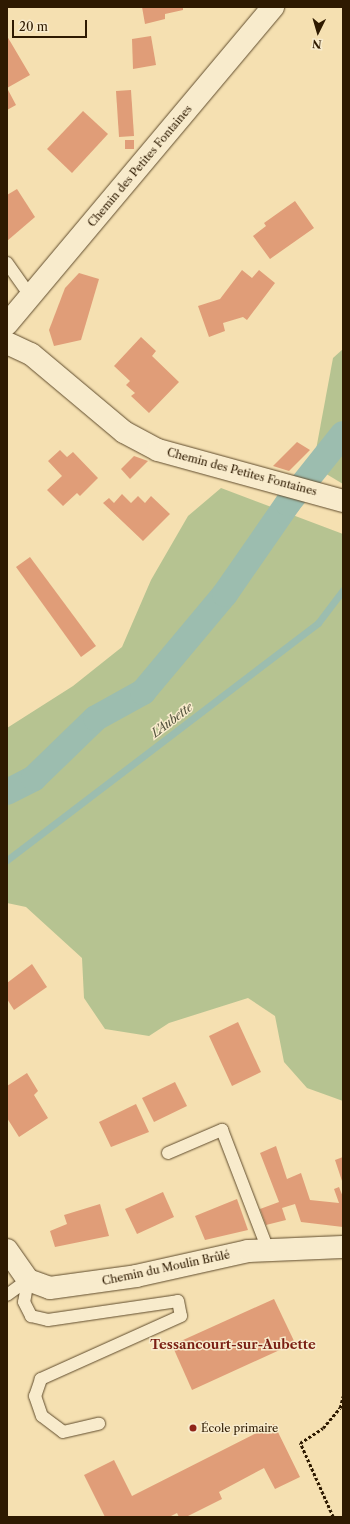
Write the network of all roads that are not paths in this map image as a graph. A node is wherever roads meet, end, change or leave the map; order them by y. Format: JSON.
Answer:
{"nodes":[{"id":1,"x":273,"y":7,"type":"edge"},
{"id":2,"x":7,"y":263,"type":"edge"},
{"id":3,"x":31,"y":297,"type":"junction"},
{"id":4,"x":7,"y":324,"type":"edge"},
{"id":5,"x":7,"y":343,"type":"edge"},
{"id":6,"x":339,"y":500,"type":"edge"},
{"id":7,"x":168,"y":1153,"type":"dead end"},
{"id":8,"x":343,"y":1246,"type":"edge"},
{"id":9,"x":7,"y":1250,"type":"edge"},
{"id":10,"x":268,"y":1250,"type":"junction"},
{"id":11,"x":28,"y":1280,"type":"junction"},
{"id":12,"x":7,"y":1295,"type":"edge"},
{"id":13,"x":99,"y":1424,"type":"dead end"}],
"edges":[{"from":1,"to":3,"type":"street","name":"Chemin des Petites Fontaines"},
{"from":2,"to":3,"type":"lane"},
{"from":3,"to":4,"type":"street","name":"Chemin des Petites Fontaines"},
{"from":5,"to":6,"type":"street","name":"Chemin des Petites Fontaines"},
{"from":7,"to":10,"type":"lane"},
{"from":8,"to":10,"type":"street","name":"Chemin du Moulin Brûlé"},
{"from":9,"to":11,"type":"street"},
{"from":10,"to":11,"type":"street","name":"Chemin du Moulin Brûlé"},
{"from":11,"to":12,"type":"lane"},
{"from":11,"to":13,"type":"lane"}]}
